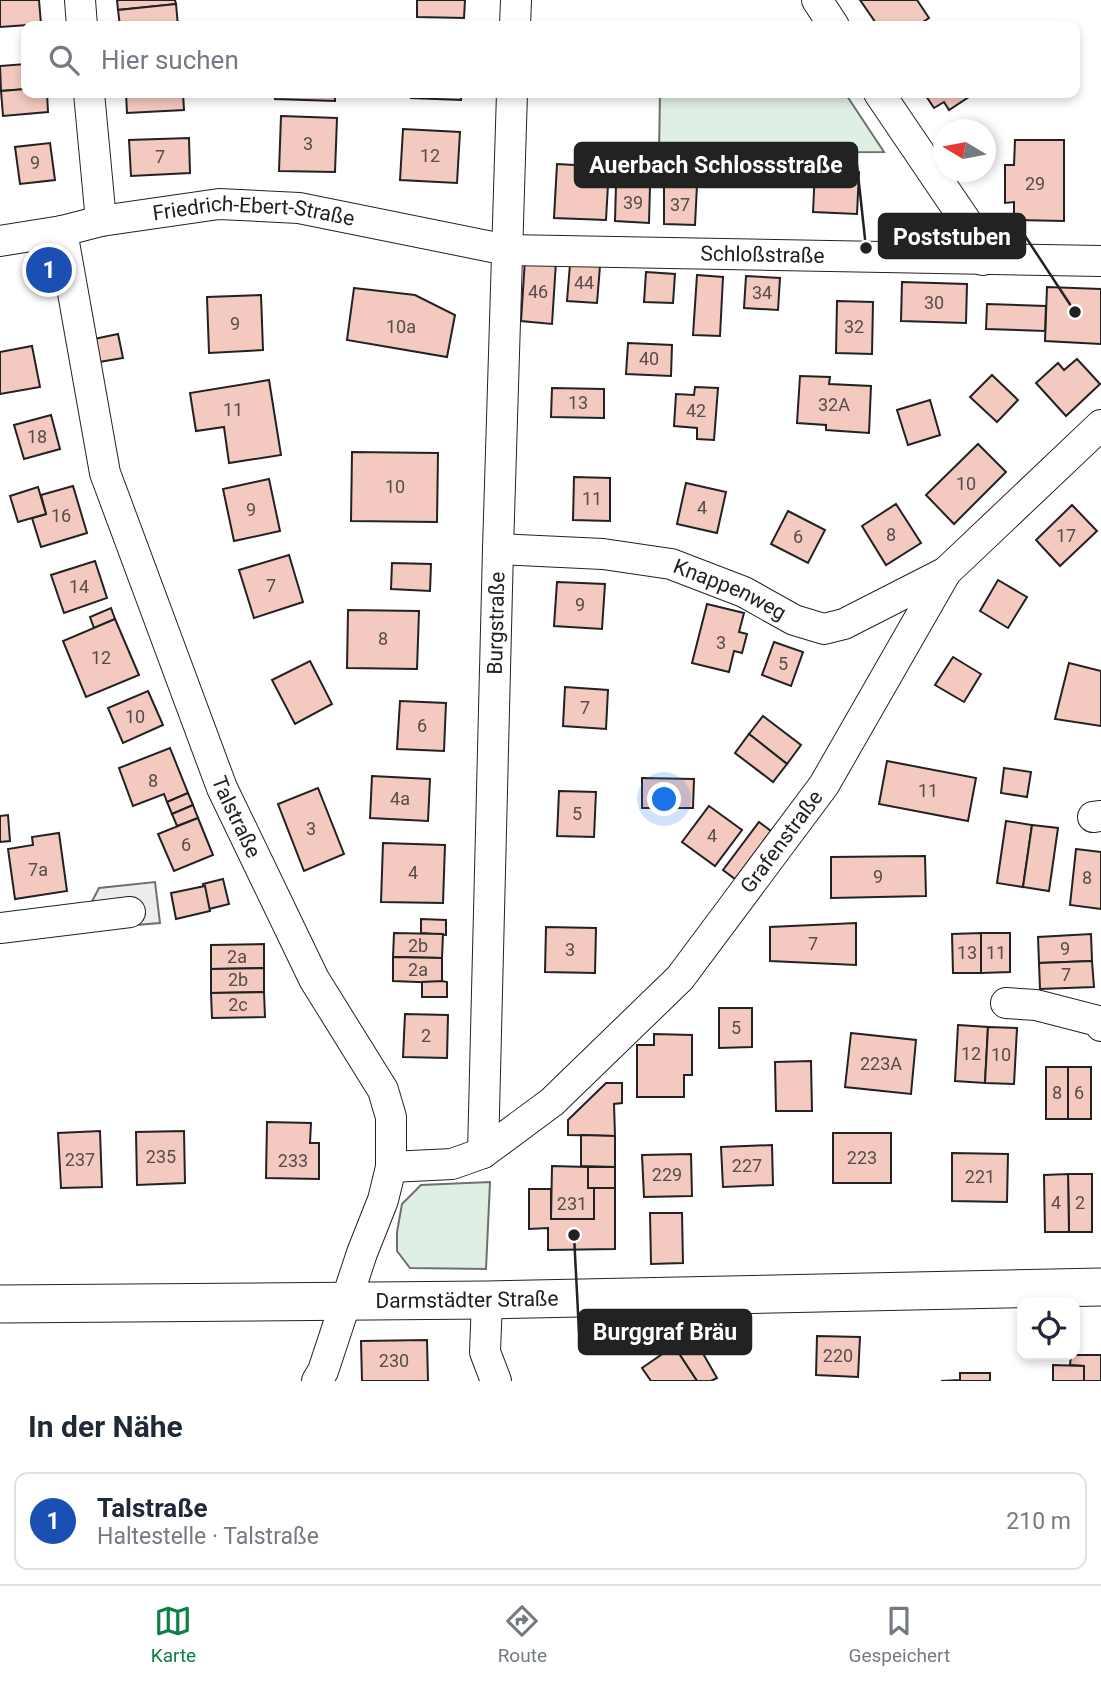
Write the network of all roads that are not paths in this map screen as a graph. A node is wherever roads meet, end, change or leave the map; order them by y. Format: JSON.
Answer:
{"nodes":[{"id":1,"x":80,"y":0,"type":"edge"},
{"id":2,"x":516,"y":0,"type":"edge"},
{"id":3,"x":817,"y":0,"type":"edge"},
{"id":4,"x":82,"y":21,"type":"edge"},
{"id":5,"x":515,"y":21,"type":"edge"},
{"id":6,"x":831,"y":21,"type":"edge"},
{"id":7,"x":89,"y":98,"type":"edge"},
{"id":8,"x":513,"y":98,"type":"edge"},
{"id":9,"x":882,"y":98,"type":"edge"},
{"id":10,"x":101,"y":221,"type":"junction"},
{"id":11,"x":62,"y":232,"type":"junction"},
{"id":12,"x":0,"y":241,"type":"edge"},
{"id":13,"x":507,"y":250,"type":"junction"},
{"id":14,"x":983,"y":260,"type":"junction"},
{"id":15,"x":1101,"y":261,"type":"edge"},
{"id":16,"x":1101,"y":425,"type":"edge"},
{"id":17,"x":498,"y":549,"type":"junction"},
{"id":18,"x":946,"y":572,"type":"junction"},
{"id":19,"x":130,"y":912,"type":"dead end"},
{"id":20,"x":0,"y":928,"type":"edge"},
{"id":21,"x":1006,"y":1003,"type":"dead end"},
{"id":22,"x":1101,"y":1026,"type":"edge"},
{"id":23,"x":483,"y":1153,"type":"junction"},
{"id":24,"x":391,"y":1167,"type":"junction"},
{"id":25,"x":1101,"y":1287,"type":"edge"},
{"id":26,"x":347,"y":1299,"type":"junction"},
{"id":27,"x":487,"y":1300,"type":"junction"},
{"id":28,"x":0,"y":1304,"type":"edge"},
{"id":29,"x":317,"y":1381,"type":"edge"},
{"id":30,"x":496,"y":1381,"type":"edge"}],
"edges":[{"from":1,"to":4,"type":"street"},
{"from":2,"to":5,"type":"street"},
{"from":3,"to":6,"type":"street"},
{"from":7,"to":10,"type":"street"},
{"from":8,"to":13,"type":"street","name":"Burgstraße"},
{"from":9,"to":14,"type":"street"},
{"from":10,"to":11,"type":"street","name":"Friedrich-Ebert-Straße"},
{"from":10,"to":13,"type":"street","name":"Friedrich-Ebert-Straße"},
{"from":11,"to":12,"type":"street","name":"Friedrich-Ebert-Straße"},
{"from":11,"to":24,"type":"street","name":"Talstraße"},
{"from":13,"to":14,"type":"street","name":"Schloßstraße"},
{"from":13,"to":17,"type":"street","name":"Burgstraße"},
{"from":14,"to":15,"type":"street","name":"Schloßstraße"},
{"from":16,"to":18,"type":"street","name":"Grafenstraße"},
{"from":17,"to":18,"type":"street","name":"Knappenweg"},
{"from":17,"to":23,"type":"street","name":"Burgstraße"},
{"from":18,"to":23,"type":"street","name":"Grafenstraße"},
{"from":19,"to":20,"type":"street"},
{"from":21,"to":22,"type":"street"},
{"from":23,"to":24,"type":"street","name":"Grafenstraße"},
{"from":24,"to":26,"type":"street","name":"Talstraße"},
{"from":25,"to":27,"type":"main road","name":"Darmstädter Straße"},
{"from":26,"to":27,"type":"main road","name":"Darmstädter Straße"},
{"from":26,"to":28,"type":"main road","name":"Darmstädter Straße"},
{"from":26,"to":29,"type":"street","name":"Talstraße"},
{"from":27,"to":30,"type":"street"}]}
